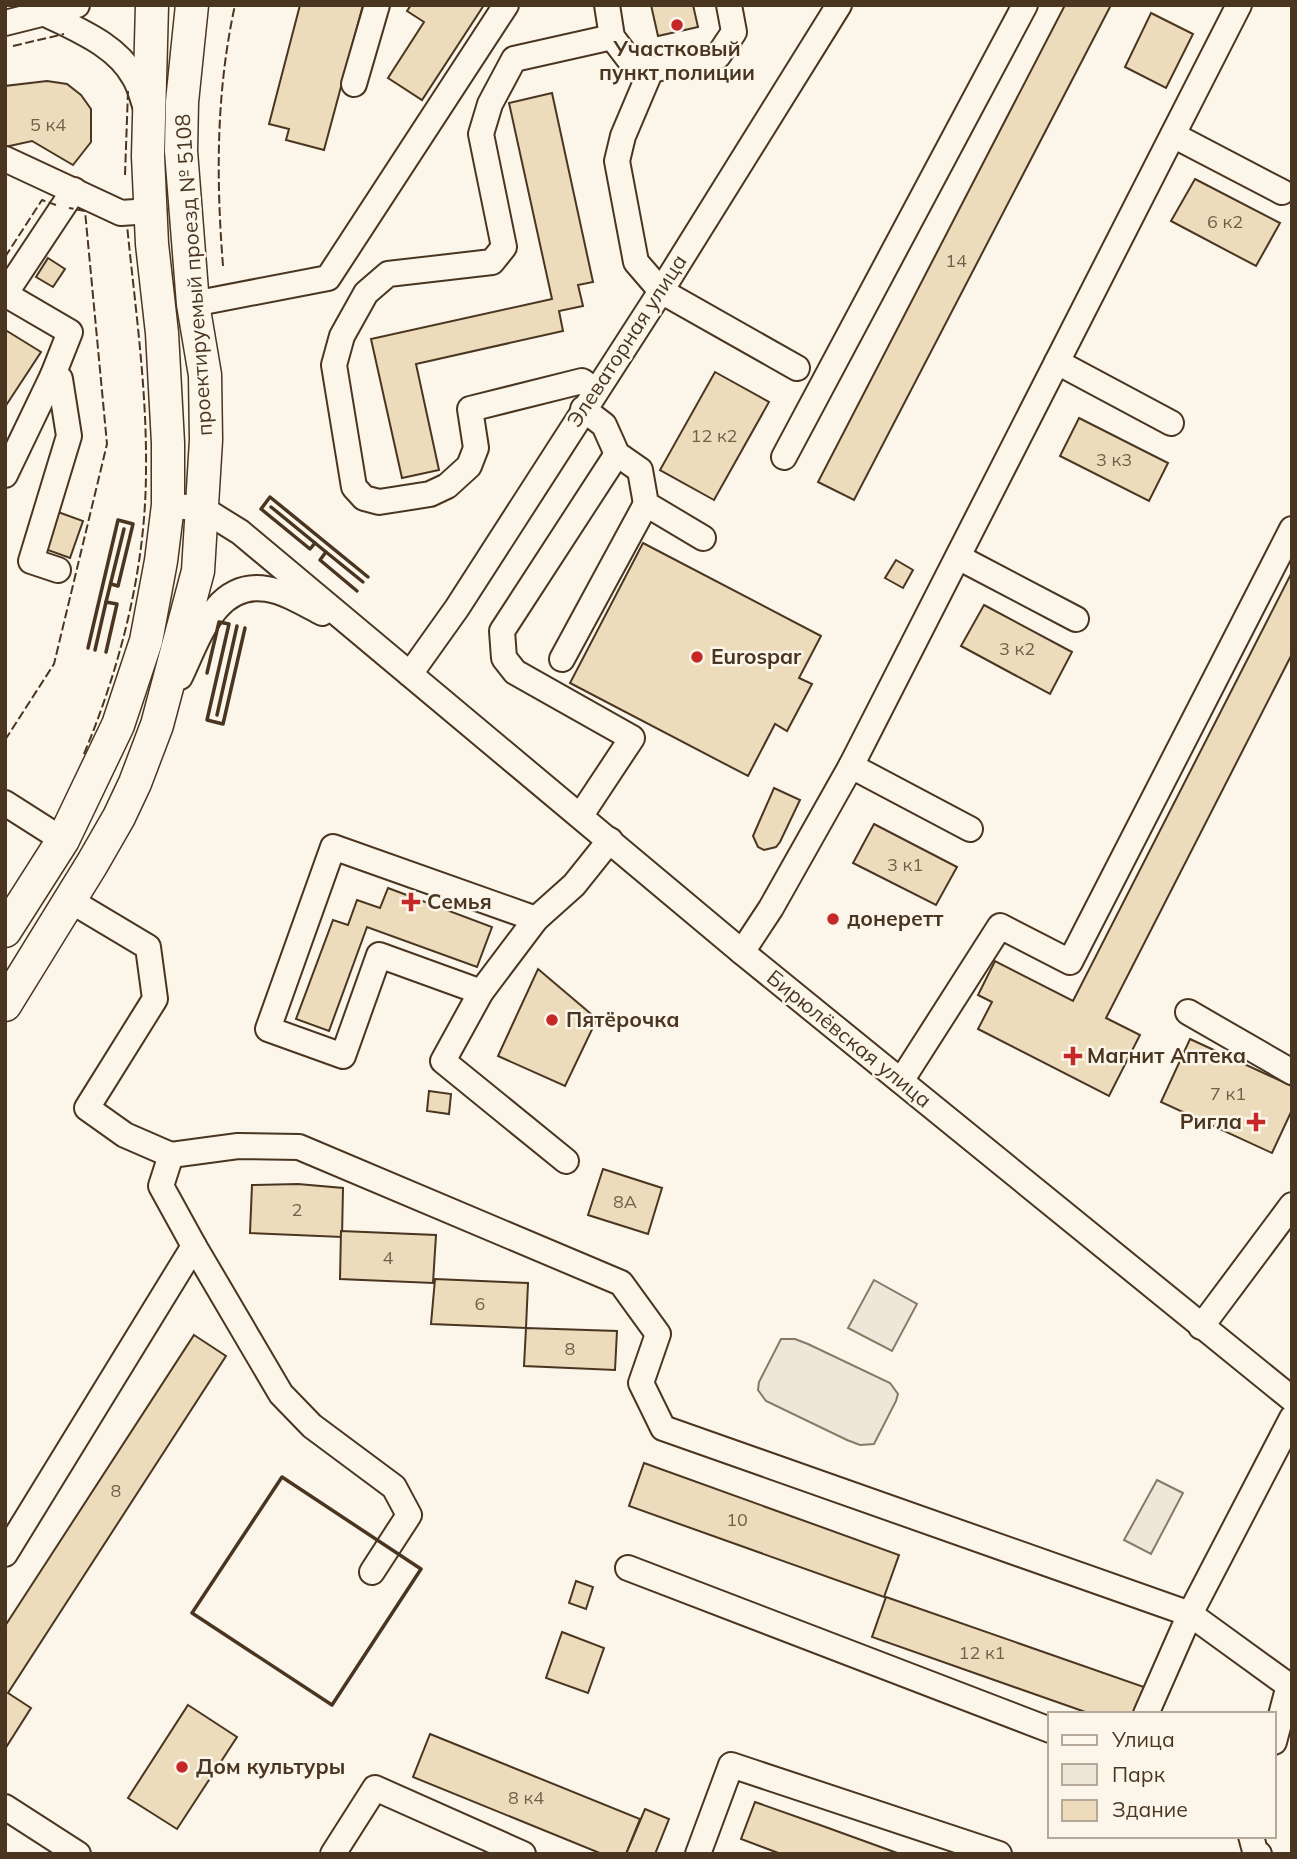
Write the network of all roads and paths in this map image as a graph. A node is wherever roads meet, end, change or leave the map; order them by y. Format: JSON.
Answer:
{"nodes":[{"id":1,"x":77,"y":5,"type":"edge"},
{"id":2,"x":152,"y":5,"type":"edge"},
{"id":3,"x":191,"y":5,"type":"edge"},
{"id":4,"x":377,"y":5,"type":"edge"},
{"id":5,"x":506,"y":5,"type":"edge"},
{"id":6,"x":607,"y":5,"type":"edge"},
{"id":7,"x":729,"y":5,"type":"edge"},
{"id":8,"x":839,"y":5,"type":"edge"},
{"id":9,"x":1025,"y":5,"type":"edge"},
{"id":10,"x":1239,"y":5,"type":"edge"},
{"id":11,"x":44,"y":13,"type":"junction"},
{"id":12,"x":5,"y":23,"type":"edge"},
{"id":13,"x":612,"y":37,"type":"junction"},
{"id":14,"x":651,"y":70,"type":"junction"},
{"id":15,"x":354,"y":84,"type":"dead end"},
{"id":16,"x":148,"y":113,"type":"junction"},
{"id":17,"x":1173,"y":135,"type":"junction"},
{"id":18,"x":5,"y":159,"type":"edge"},
{"id":19,"x":74,"y":190,"type":"junction"},
{"id":20,"x":1282,"y":192,"type":"dead end"},
{"id":21,"x":150,"y":211,"type":"junction"},
{"id":22,"x":661,"y":290,"type":"junction"},
{"id":23,"x":5,"y":294,"type":"edge"},
{"id":24,"x":193,"y":304,"type":"junction"},
{"id":25,"x":1057,"y":362,"type":"junction"},
{"id":26,"x":797,"y":368,"type":"dead end"},
{"id":27,"x":52,"y":375,"type":"junction"},
{"id":28,"x":589,"y":400,"type":"junction"},
{"id":29,"x":1171,"y":423,"type":"dead end"},
{"id":30,"x":617,"y":454,"type":"junction"},
{"id":31,"x":784,"y":457,"type":"dead end"},
{"id":32,"x":5,"y":475,"type":"edge"},
{"id":33,"x":646,"y":504,"type":"junction"},
{"id":34,"x":168,"y":505,"type":"junction"},
{"id":35,"x":204,"y":509,"type":"junction"},
{"id":36,"x":1292,"y":529,"type":"edge"},
{"id":37,"x":703,"y":538,"type":"dead end"},
{"id":38,"x":958,"y":557,"type":"junction"},
{"id":39,"x":58,"y":570,"type":"dead end"},
{"id":40,"x":1076,"y":619,"type":"dead end"},
{"id":41,"x":357,"y":630,"type":"junction"},
{"id":42,"x":562,"y":659,"type":"dead end"},
{"id":43,"x":410,"y":674,"type":"junction"},
{"id":44,"x":157,"y":725,"type":"junction"},
{"id":45,"x":851,"y":766,"type":"junction"},
{"id":46,"x":5,"y":803,"type":"edge"},
{"id":47,"x":580,"y":816,"type":"junction"},
{"id":48,"x":970,"y":830,"type":"dead end"},
{"id":49,"x":63,"y":840,"type":"junction"},
{"id":50,"x":610,"y":840,"type":"junction"},
{"id":51,"x":71,"y":901,"type":"junction"},
{"id":52,"x":536,"y":919,"type":"junction"},
{"id":53,"x":5,"y":931,"type":"edge"},
{"id":54,"x":742,"y":952,"type":"junction"},
{"id":55,"x":481,"y":992,"type":"junction"},
{"id":56,"x":5,"y":1005,"type":"edge"},
{"id":57,"x":1188,"y":1012,"type":"dead end"},
{"id":58,"x":1292,"y":1072,"type":"edge"},
{"id":59,"x":901,"y":1081,"type":"junction"},
{"id":60,"x":171,"y":1155,"type":"junction"},
{"id":61,"x":566,"y":1161,"type":"dead end"},
{"id":62,"x":1292,"y":1205,"type":"edge"},
{"id":63,"x":194,"y":1246,"type":"junction"},
{"id":64,"x":1201,"y":1327,"type":"junction"},
{"id":65,"x":1292,"y":1399,"type":"edge"},
{"id":66,"x":1292,"y":1418,"type":"edge"},
{"id":67,"x":5,"y":1554,"type":"edge"},
{"id":68,"x":628,"y":1568,"type":"dead end"},
{"id":69,"x":372,"y":1572,"type":"dead end"},
{"id":70,"x":1190,"y":1614,"type":"junction"},
{"id":71,"x":1290,"y":1687,"type":"edge"},
{"id":72,"x":1147,"y":1712,"type":"edge"},
{"id":73,"x":1048,"y":1729,"type":"edge"},
{"id":74,"x":1276,"y":1735,"type":"edge"},
{"id":75,"x":5,"y":1807,"type":"edge"},
{"id":76,"x":1252,"y":1838,"type":"edge"},
{"id":77,"x":78,"y":1854,"type":"edge"},
{"id":78,"x":333,"y":1854,"type":"edge"},
{"id":79,"x":523,"y":1854,"type":"edge"},
{"id":80,"x":698,"y":1854,"type":"edge"},
{"id":81,"x":999,"y":1854,"type":"edge"},
{"id":82,"x":1259,"y":1854,"type":"edge"}],
"edges":[{"from":1,"to":11,"type":"street"},
{"from":2,"to":16,"type":"main road","name":"проектируемый проезд № 5108"},
{"from":3,"to":24,"type":"main road","name":"проектируемый проезд № 5108"},
{"from":4,"to":15,"type":"street"},
{"from":5,"to":24,"type":"street"},
{"from":6,"to":13,"type":"street"},
{"from":7,"to":14,"type":"street"},
{"from":8,"to":22,"type":"street","name":"Элеваторная улица"},
{"from":9,"to":31,"type":"street"},
{"from":10,"to":17,"type":"street"},
{"from":11,"to":12,"type":"street"},
{"from":11,"to":16,"type":"street"},
{"from":13,"to":14,"type":"street"},
{"from":13,"to":28,"type":"street"},
{"from":14,"to":22,"type":"street"},
{"from":16,"to":21,"type":"main road","name":"проектируемый проезд № 5108"},
{"from":17,"to":20,"type":"street"},
{"from":17,"to":25,"type":"street"},
{"from":18,"to":19,"type":"street"},
{"from":19,"to":21,"type":"street"},
{"from":19,"to":23,"type":"street"},
{"from":21,"to":34,"type":"main road","name":"проектируемый проезд № 5108"},
{"from":22,"to":26,"type":"street"},
{"from":22,"to":28,"type":"street","name":"Элеваторная улица"},
{"from":23,"to":27,"type":"street"},
{"from":24,"to":35,"type":"main road","name":"проектируемый проезд № 5108"},
{"from":25,"to":29,"type":"street"},
{"from":25,"to":38,"type":"street"},
{"from":27,"to":32,"type":"street"},
{"from":27,"to":39,"type":"street"},
{"from":28,"to":30,"type":"street"},
{"from":28,"to":43,"type":"street","name":"Элеваторная улица"},
{"from":30,"to":33,"type":"street"},
{"from":30,"to":47,"type":"street"},
{"from":33,"to":37,"type":"street"},
{"from":33,"to":42,"type":"street"},
{"from":34,"to":35,"type":"street"},
{"from":34,"to":49,"type":"main road","name":"проектируемый проезд № 5108"},
{"from":35,"to":41,"type":"street"},
{"from":35,"to":44,"type":"main road","name":"проектируемый проезд № 5108"},
{"from":36,"to":59,"type":"street"},
{"from":38,"to":40,"type":"street"},
{"from":38,"to":45,"type":"street"},
{"from":41,"to":43,"type":"street","name":"Бирюлёвская улица"},
{"from":41,"to":44,"type":"street"},
{"from":43,"to":47,"type":"street","name":"Бирюлёвская улица"},
{"from":44,"to":51,"type":"main road","name":"проектируемый проезд № 5108"},
{"from":45,"to":48,"type":"street"},
{"from":45,"to":54,"type":"street"},
{"from":46,"to":49,"type":"street"},
{"from":47,"to":50,"type":"street","name":"Бирюлёвская улица"},
{"from":49,"to":53,"type":"main road","name":"проектируемый проезд № 5108"},
{"from":50,"to":52,"type":"street"},
{"from":50,"to":54,"type":"street","name":"Бирюлёвская улица"},
{"from":51,"to":56,"type":"main road","name":"проектируемый проезд № 5108"},
{"from":51,"to":60,"type":"street"},
{"from":52,"to":55,"type":"street"},
{"from":52,"to":55,"type":"street"},
{"from":54,"to":59,"type":"street","name":"Бирюлёвская улица"},
{"from":55,"to":61,"type":"street"},
{"from":57,"to":58,"type":"street"},
{"from":59,"to":64,"type":"street","name":"Бирюлёвская улица"},
{"from":60,"to":63,"type":"street"},
{"from":60,"to":70,"type":"street"},
{"from":62,"to":64,"type":"street"},
{"from":63,"to":67,"type":"street"},
{"from":63,"to":69,"type":"street"},
{"from":64,"to":65,"type":"street","name":"Бирюлёвская улица"},
{"from":66,"to":70,"type":"street"},
{"from":68,"to":73,"type":"street"},
{"from":70,"to":71,"type":"street"},
{"from":70,"to":72,"type":"street"},
{"from":71,"to":74,"type":"street"},
{"from":75,"to":77,"type":"street"},
{"from":76,"to":82,"type":"street"},
{"from":78,"to":79,"type":"street"},
{"from":80,"to":81,"type":"street"}]}
